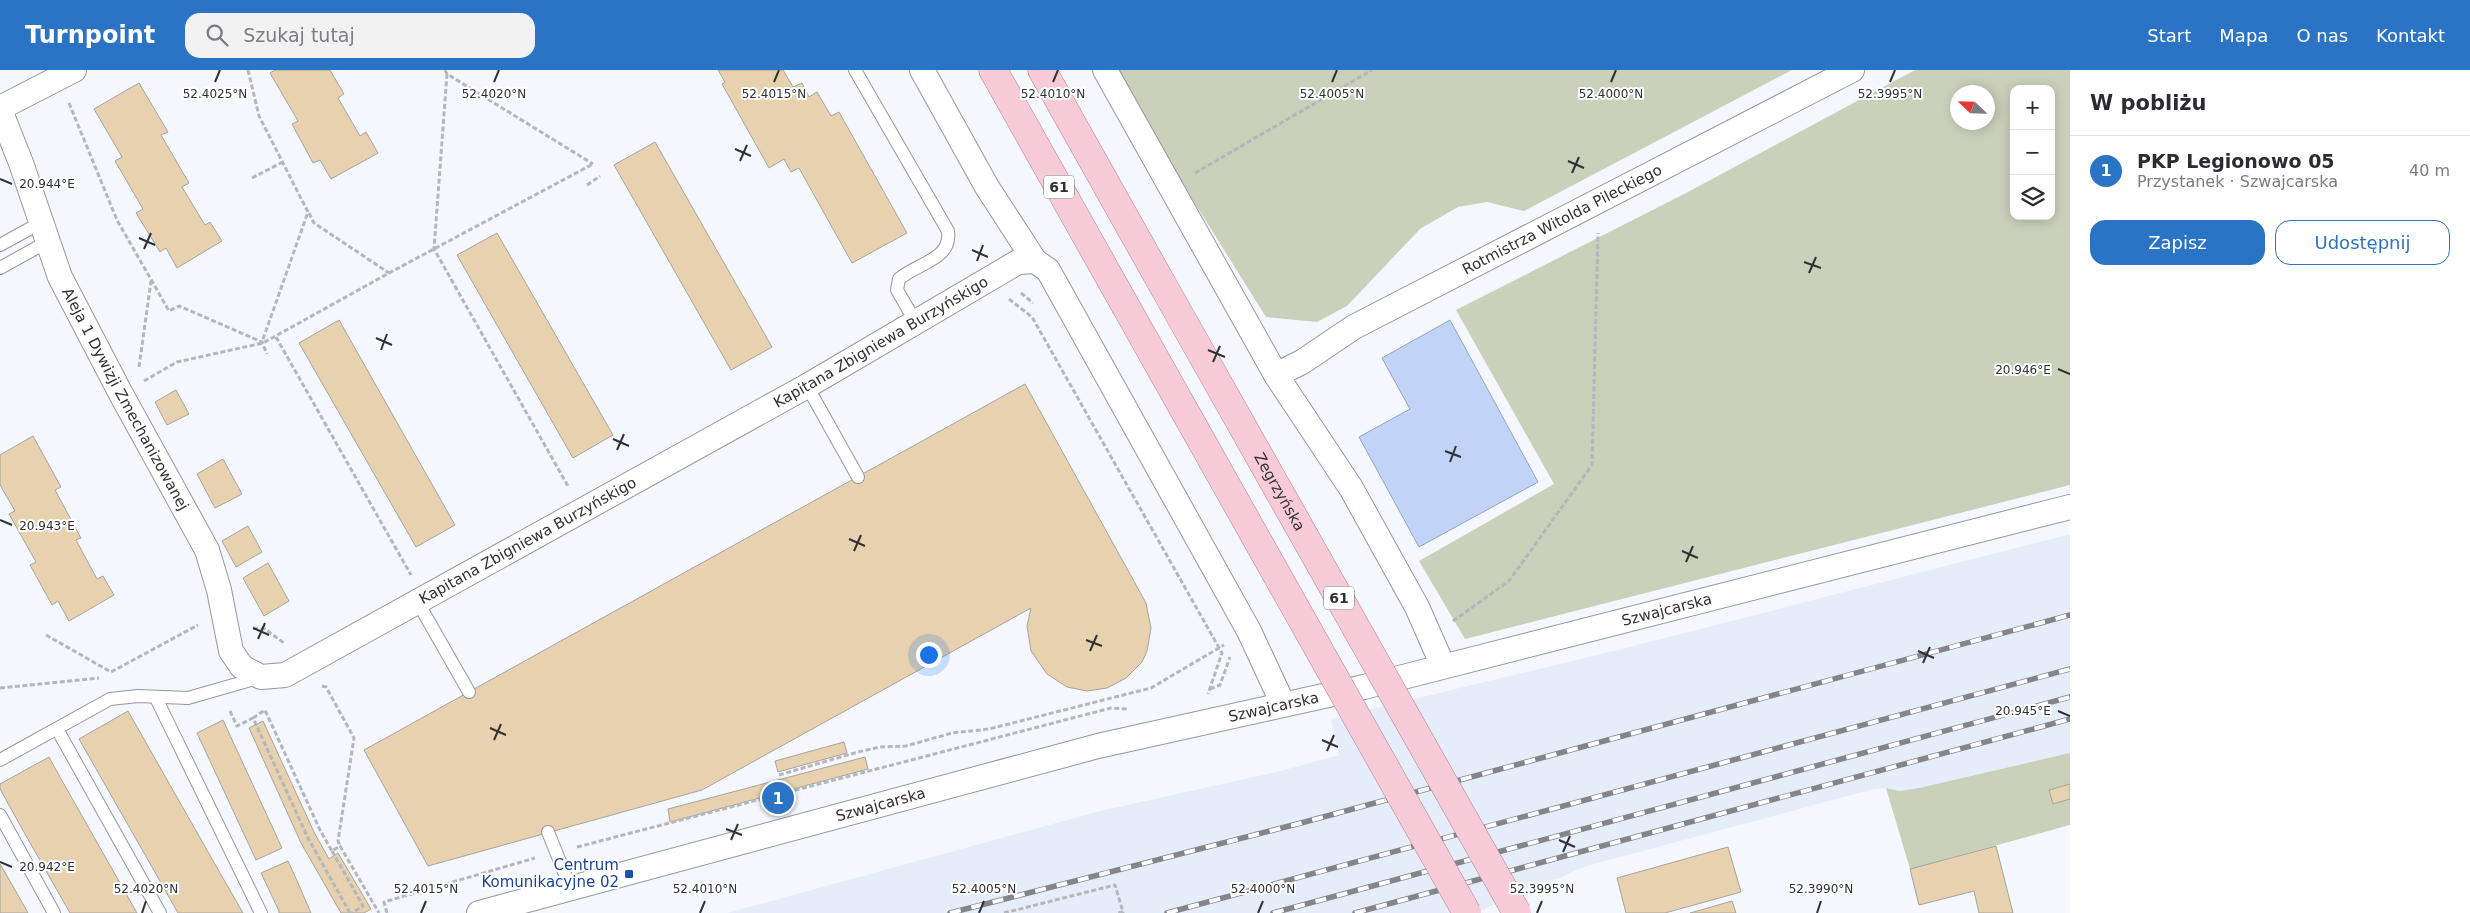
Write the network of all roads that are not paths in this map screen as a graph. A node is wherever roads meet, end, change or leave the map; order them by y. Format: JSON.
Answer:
{"nodes":[{"id":1,"x":855,"y":70,"type":"edge"},
{"id":2,"x":922,"y":70,"type":"edge"},
{"id":3,"x":993,"y":70,"type":"edge"},
{"id":4,"x":1042,"y":70,"type":"edge"},
{"id":5,"x":1105,"y":70,"type":"edge"},
{"id":6,"x":1852,"y":70,"type":"edge"},
{"id":7,"x":66,"y":74,"type":"edge"},
{"id":8,"x":0,"y":109,"type":"edge"},
{"id":9,"x":44,"y":233,"type":"junction"},
{"id":10,"x":0,"y":245,"type":"edge"},
{"id":11,"x":1035,"y":261,"type":"junction"},
{"id":12,"x":0,"y":268,"type":"edge"},
{"id":13,"x":915,"y":322,"type":"junction"},
{"id":14,"x":1276,"y":375,"type":"junction"},
{"id":15,"x":806,"y":386,"type":"junction"},
{"id":16,"x":858,"y":477,"type":"dead end"},
{"id":17,"x":2070,"y":507,"type":"edge"},
{"id":18,"x":417,"y":601,"type":"junction"},
{"id":19,"x":1443,"y":666,"type":"junction"},
{"id":20,"x":261,"y":677,"type":"junction"},
{"id":21,"x":469,"y":692,"type":"dead end"},
{"id":22,"x":156,"y":698,"type":"junction"},
{"id":23,"x":1283,"y":704,"type":"junction"},
{"id":24,"x":57,"y":729,"type":"junction"},
{"id":25,"x":0,"y":760,"type":"edge"},
{"id":26,"x":0,"y":815,"type":"edge"},
{"id":27,"x":548,"y":832,"type":"dead end"},
{"id":28,"x":571,"y":889,"type":"junction"},
{"id":29,"x":54,"y":913,"type":"edge"},
{"id":30,"x":160,"y":913,"type":"edge"},
{"id":31,"x":261,"y":913,"type":"edge"},
{"id":32,"x":479,"y":913,"type":"edge"},
{"id":33,"x":1467,"y":913,"type":"edge"},
{"id":34,"x":1517,"y":913,"type":"edge"}],
"edges":[{"from":1,"to":13,"type":"lane"},
{"from":2,"to":11,"type":"street"},
{"from":3,"to":33,"type":"main road","number":"61","bridge":true},
{"from":4,"to":34,"type":"main road","name":"Zegrzyńska","number":"61","bridge":true},
{"from":5,"to":14,"type":"street"},
{"from":6,"to":14,"type":"street","name":"Rotmistrza Witolda Pileckiego"},
{"from":7,"to":8,"type":"street"},
{"from":8,"to":9,"type":"street","name":"Aleja 1 Dywizji Zmechanizowanej"},
{"from":9,"to":10,"type":"lane"},
{"from":9,"to":12,"type":"lane"},
{"from":9,"to":20,"type":"street","name":"Aleja 1 Dywizji Zmechanizowanej"},
{"from":11,"to":13,"type":"street","name":"Kapitana Zbigniewa Burzyńskigo"},
{"from":11,"to":23,"type":"street"},
{"from":13,"to":15,"type":"street","name":"Kapitana Zbigniewa Burzyńskigo"},
{"from":14,"to":19,"type":"street"},
{"from":15,"to":16,"type":"lane"},
{"from":15,"to":18,"type":"street","name":"Kapitana Zbigniewa Burzyńskigo"},
{"from":17,"to":19,"type":"street","name":"Szwajcarska"},
{"from":18,"to":20,"type":"street","name":"Kapitana Zbigniewa Burzyńskigo"},
{"from":18,"to":21,"type":"lane"},
{"from":19,"to":23,"type":"street","name":"Szwajcarska"},
{"from":20,"to":22,"type":"lane","name":"Kapitana Zbigniewa Burzyńskigo"},
{"from":22,"to":24,"type":"lane","name":"Kapitana Zbigniewa Burzyńskigo"},
{"from":22,"to":31,"type":"lane"},
{"from":23,"to":28,"type":"street","name":"Szwajcarska"},
{"from":24,"to":25,"type":"lane","name":"Kapitana Zbigniewa Burzyńskigo"},
{"from":24,"to":30,"type":"lane"},
{"from":26,"to":29,"type":"lane"},
{"from":27,"to":28,"type":"lane"},
{"from":28,"to":32,"type":"street","name":"Szwajcarska"}]}
